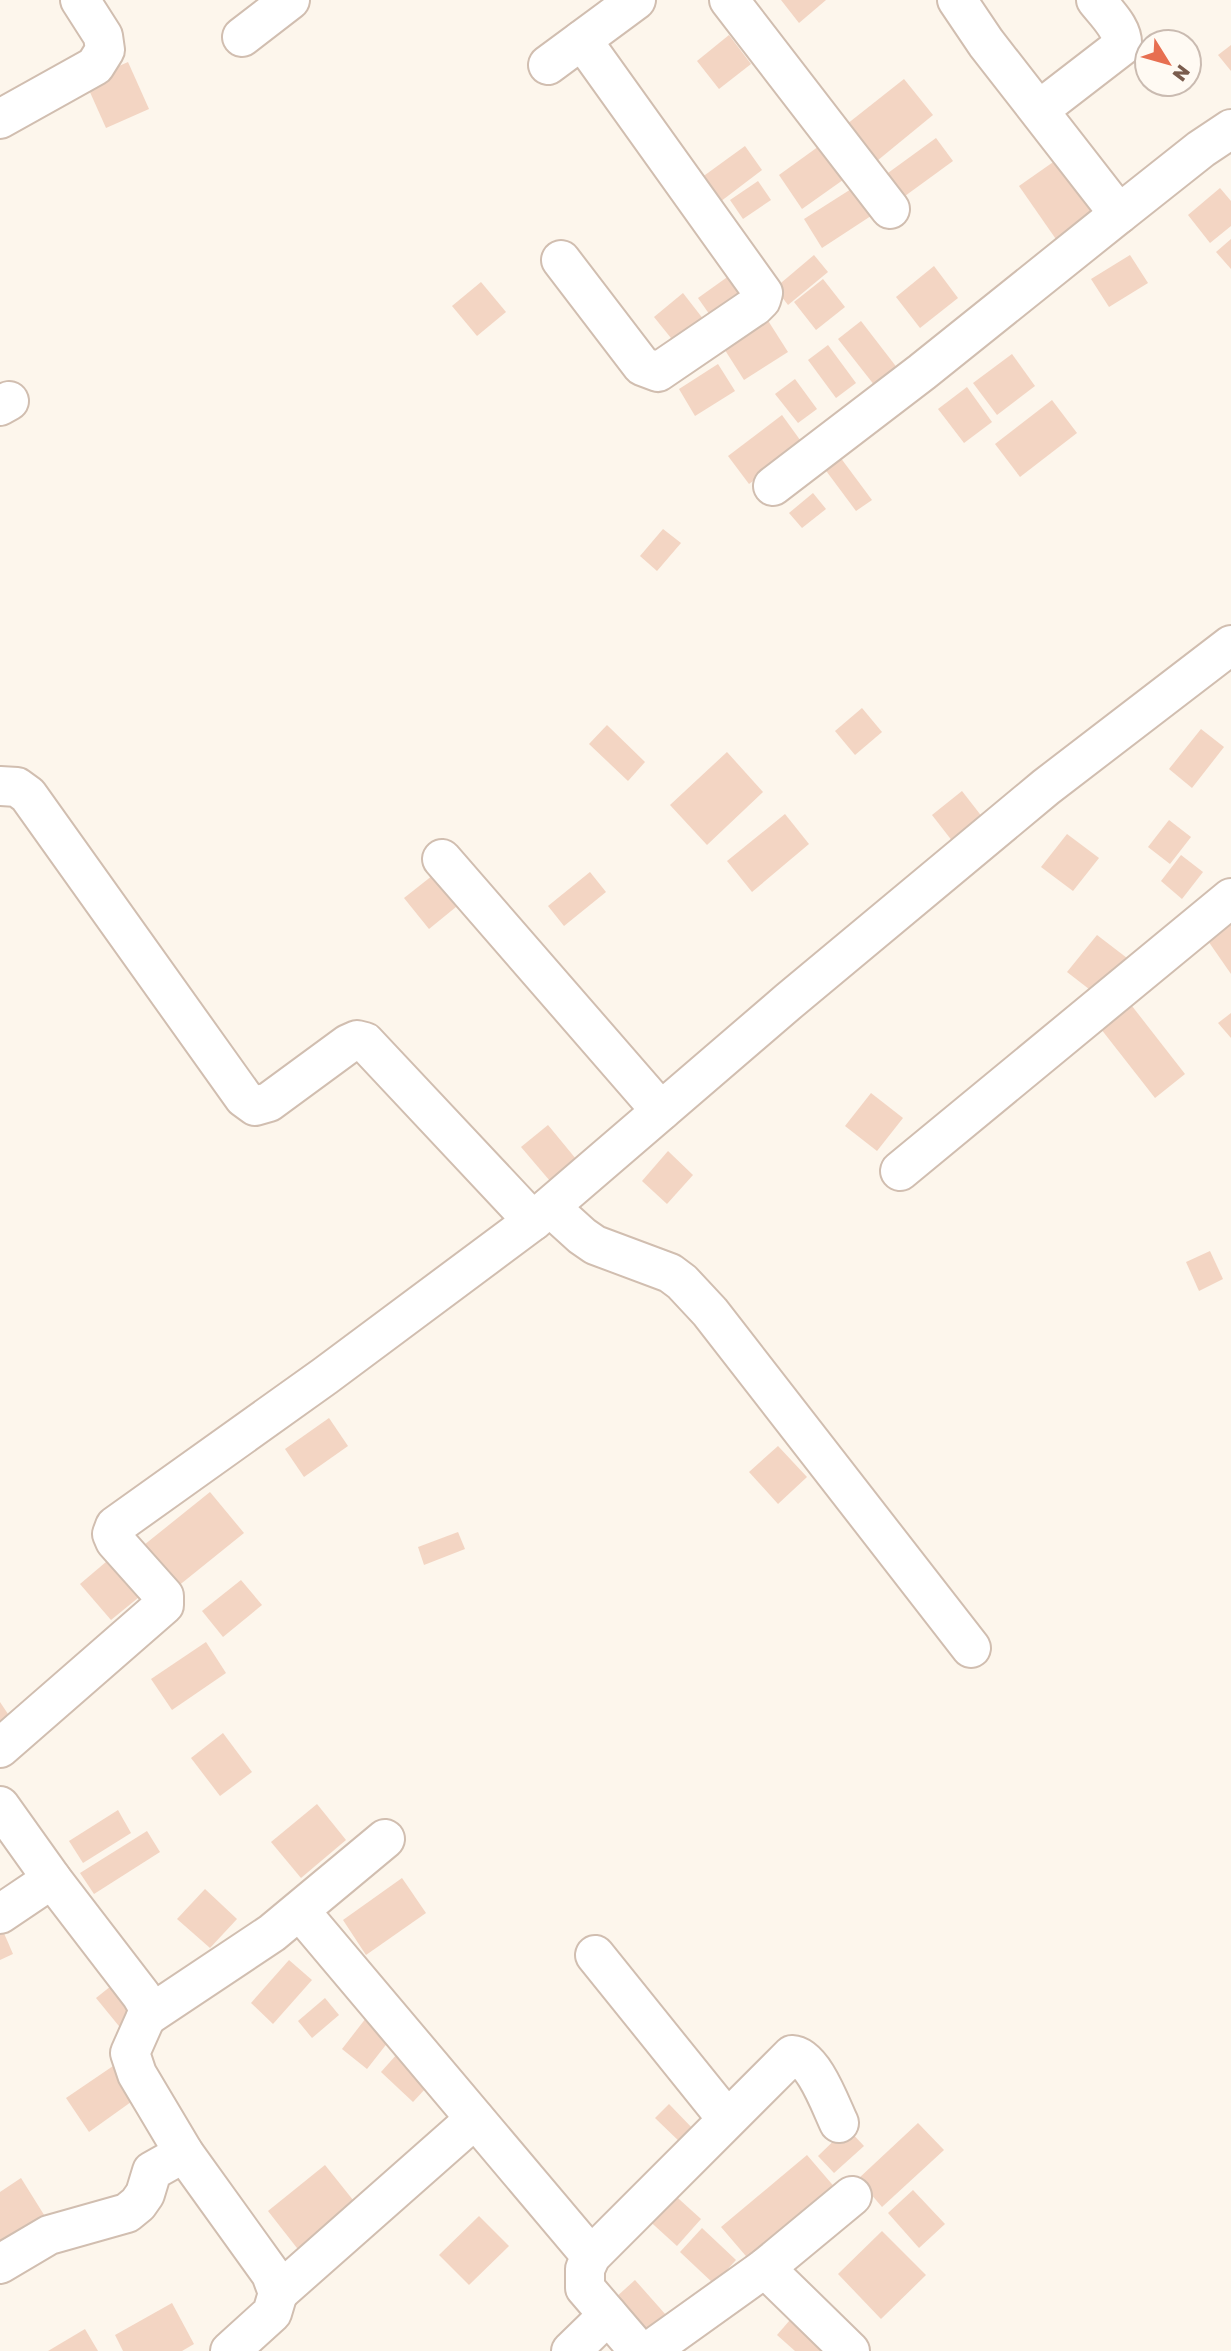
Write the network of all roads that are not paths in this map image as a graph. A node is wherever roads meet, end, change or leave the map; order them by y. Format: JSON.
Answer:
{"nodes":[{"id":1,"x":79,"y":0,"type":"edge"},
{"id":2,"x":290,"y":0,"type":"edge"},
{"id":3,"x":636,"y":0,"type":"edge"},
{"id":4,"x":729,"y":0,"type":"edge"},
{"id":5,"x":957,"y":0,"type":"edge"},
{"id":6,"x":1096,"y":0,"type":"edge"},
{"id":7,"x":243,"y":37,"type":"dead end"},
{"id":8,"x":582,"y":40,"type":"junction"},
{"id":9,"x":548,"y":65,"type":"dead end"},
{"id":10,"x":1039,"y":110,"type":"junction"},
{"id":11,"x":0,"y":119,"type":"edge"},
{"id":12,"x":1231,"y":129,"type":"edge"},
{"id":13,"x":890,"y":209,"type":"dead end"},
{"id":14,"x":1119,"y":214,"type":"junction"},
{"id":15,"x":561,"y":260,"type":"dead end"},
{"id":16,"x":773,"y":486,"type":"dead end"},
{"id":17,"x":1231,"y":645,"type":"edge"},
{"id":18,"x":0,"y":786,"type":"edge"},
{"id":19,"x":442,"y":859,"type":"dead end"},
{"id":20,"x":1231,"y":898,"type":"edge"},
{"id":21,"x":661,"y":1111,"type":"junction"},
{"id":22,"x":900,"y":1171,"type":"dead end"},
{"id":23,"x":542,"y":1214,"type":"junction"},
{"id":24,"x":971,"y":1648,"type":"dead end"},
{"id":25,"x":0,"y":1748,"type":"edge"},
{"id":26,"x":0,"y":1806,"type":"edge"},
{"id":27,"x":385,"y":1839,"type":"dead end"},
{"id":28,"x":52,"y":1879,"type":"junction"},
{"id":29,"x":300,"y":1911,"type":"junction"},
{"id":30,"x":0,"y":1914,"type":"edge"},
{"id":31,"x":595,"y":1955,"type":"dead end"},
{"id":32,"x":146,"y":2017,"type":"junction"},
{"id":33,"x":475,"y":2119,"type":"junction"},
{"id":34,"x":727,"y":2119,"type":"junction"},
{"id":35,"x":839,"y":2123,"type":"dead end"},
{"id":36,"x":184,"y":2153,"type":"junction"},
{"id":37,"x":852,"y":2196,"type":"dead end"},
{"id":38,"x":591,"y":2256,"type":"junction"},
{"id":39,"x":0,"y":2264,"type":"edge"},
{"id":40,"x":765,"y":2267,"type":"junction"},
{"id":41,"x":278,"y":2293,"type":"junction"},
{"id":42,"x":608,"y":2315,"type":"junction"},
{"id":43,"x":230,"y":2351,"type":"edge"},
{"id":44,"x":571,"y":2351,"type":"edge"},
{"id":45,"x":639,"y":2351,"type":"edge"},
{"id":46,"x":649,"y":2351,"type":"edge"},
{"id":47,"x":850,"y":2351,"type":"edge"}],
"edges":[{"from":1,"to":11,"type":"street"},
{"from":2,"to":7,"type":"street"},
{"from":3,"to":8,"type":"street"},
{"from":4,"to":13,"type":"street"},
{"from":5,"to":10,"type":"street"},
{"from":6,"to":10,"type":"street"},
{"from":8,"to":9,"type":"street"},
{"from":8,"to":15,"type":"street"},
{"from":10,"to":14,"type":"street"},
{"from":12,"to":14,"type":"street"},
{"from":14,"to":16,"type":"street"},
{"from":17,"to":21,"type":"street"},
{"from":18,"to":23,"type":"street"},
{"from":19,"to":21,"type":"street"},
{"from":20,"to":22,"type":"street"},
{"from":21,"to":23,"type":"street"},
{"from":23,"to":24,"type":"street"},
{"from":23,"to":25,"type":"street"},
{"from":26,"to":28,"type":"street"},
{"from":27,"to":29,"type":"street"},
{"from":28,"to":30,"type":"street"},
{"from":28,"to":32,"type":"street"},
{"from":29,"to":32,"type":"street"},
{"from":29,"to":33,"type":"street"},
{"from":31,"to":34,"type":"street"},
{"from":32,"to":36,"type":"street"},
{"from":33,"to":38,"type":"street"},
{"from":33,"to":41,"type":"street"},
{"from":34,"to":35,"type":"street"},
{"from":34,"to":38,"type":"street"},
{"from":36,"to":39,"type":"street"},
{"from":36,"to":41,"type":"street"},
{"from":37,"to":40,"type":"street"},
{"from":38,"to":42,"type":"street"},
{"from":40,"to":46,"type":"street"},
{"from":40,"to":47,"type":"street"},
{"from":41,"to":43,"type":"street"},
{"from":42,"to":44,"type":"street"},
{"from":42,"to":45,"type":"street"}]}
